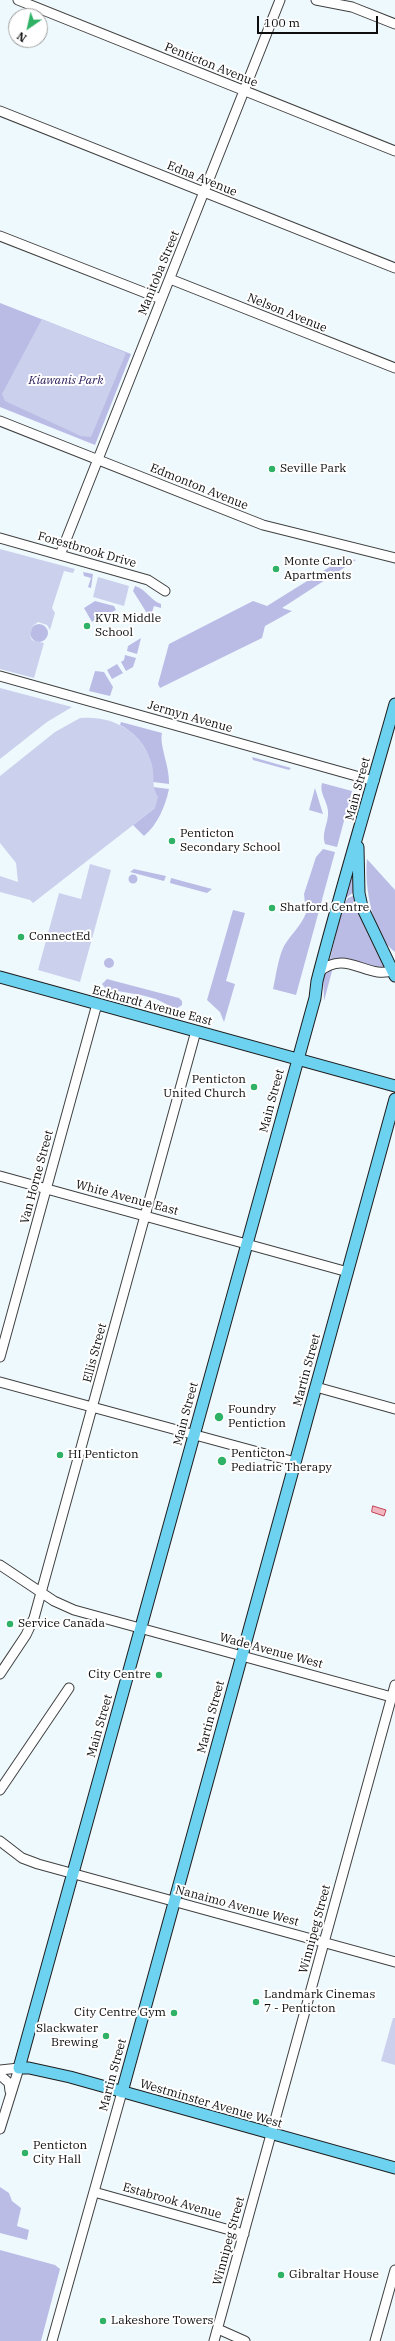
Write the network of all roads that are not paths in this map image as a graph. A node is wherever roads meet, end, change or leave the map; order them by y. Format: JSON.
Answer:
{"nodes":[{"id":1,"x":18,"y":0,"type":"edge"},
{"id":2,"x":280,"y":0,"type":"edge"},
{"id":3,"x":316,"y":0,"type":"edge"},
{"id":4,"x":395,"y":24,"type":"edge"},
{"id":5,"x":244,"y":92,"type":"junction"},
{"id":6,"x":0,"y":111,"type":"edge"},
{"id":7,"x":395,"y":151,"type":"edge"},
{"id":8,"x":204,"y":193,"type":"junction"},
{"id":9,"x":0,"y":236,"type":"edge"},
{"id":10,"x":395,"y":268,"type":"edge"},
{"id":11,"x":170,"y":279,"type":"junction"},
{"id":12,"x":161,"y":299,"type":"junction"},
{"id":13,"x":395,"y":368,"type":"edge"},
{"id":14,"x":0,"y":421,"type":"edge"},
{"id":15,"x":98,"y":460,"type":"junction"},
{"id":16,"x":0,"y":538,"type":"edge"},
{"id":17,"x":60,"y":555,"type":"junction"},
{"id":18,"x":395,"y":558,"type":"edge"},
{"id":19,"x":165,"y":591,"type":"dead end"},
{"id":20,"x":0,"y":676,"type":"edge"},
{"id":21,"x":395,"y":704,"type":"edge"},
{"id":22,"x":374,"y":781,"type":"junction"},
{"id":23,"x":359,"y":836,"type":"junction"},
{"id":24,"x":319,"y":972,"type":"junction"},
{"id":25,"x":394,"y":972,"type":"edge"},
{"id":26,"x":0,"y":977,"type":"edge"},
{"id":27,"x":97,"y":1004,"type":"junction"},
{"id":28,"x":196,"y":1031,"type":"junction"},
{"id":29,"x":297,"y":1059,"type":"junction"},
{"id":30,"x":395,"y":1086,"type":"edge"},
{"id":31,"x":395,"y":1099,"type":"edge"},
{"id":32,"x":0,"y":1176,"type":"edge"},
{"id":33,"x":46,"y":1189,"type":"junction"},
{"id":34,"x":145,"y":1216,"type":"junction"},
{"id":35,"x":247,"y":1244,"type":"junction"},
{"id":36,"x":348,"y":1272,"type":"junction"},
{"id":37,"x":0,"y":1357,"type":"edge"},
{"id":38,"x":0,"y":1382,"type":"edge"},
{"id":39,"x":316,"y":1387,"type":"junction"},
{"id":40,"x":93,"y":1407,"type":"junction"},
{"id":41,"x":395,"y":1409,"type":"edge"},
{"id":42,"x":194,"y":1435,"type":"junction"},
{"id":43,"x":295,"y":1462,"type":"junction"},
{"id":44,"x":0,"y":1565,"type":"edge"},
{"id":45,"x":41,"y":1593,"type":"junction"},
{"id":46,"x":141,"y":1628,"type":"junction"},
{"id":47,"x":241,"y":1656,"type":"junction"},
{"id":48,"x":0,"y":1674,"type":"edge"},
{"id":49,"x":395,"y":1685,"type":"edge"},
{"id":50,"x":69,"y":1688,"type":"dead end"},
{"id":51,"x":393,"y":1698,"type":"edge"},
{"id":52,"x":0,"y":1790,"type":"edge"},
{"id":53,"x":0,"y":1841,"type":"edge"},
{"id":54,"x":73,"y":1874,"type":"junction"},
{"id":55,"x":174,"y":1902,"type":"junction"},
{"id":56,"x":324,"y":1943,"type":"junction"},
{"id":57,"x":395,"y":1962,"type":"edge"},
{"id":58,"x":19,"y":2068,"type":"junction"},
{"id":59,"x":0,"y":2070,"type":"edge"},
{"id":60,"x":0,"y":2075,"type":"edge"},
{"id":61,"x":10,"y":2091,"type":"junction"},
{"id":62,"x":122,"y":2092,"type":"junction"},
{"id":63,"x":0,"y":2130,"type":"edge"},
{"id":64,"x":271,"y":2134,"type":"junction"},
{"id":65,"x":395,"y":2168,"type":"edge"},
{"id":66,"x":94,"y":2192,"type":"junction"},
{"id":67,"x":244,"y":2234,"type":"junction"},
{"id":68,"x":395,"y":2270,"type":"edge"},
{"id":69,"x":218,"y":2329,"type":"junction"},
{"id":70,"x":52,"y":2341,"type":"edge"},
{"id":71,"x":214,"y":2341,"type":"edge"},
{"id":72,"x":245,"y":2341,"type":"edge"},
{"id":73,"x":375,"y":2341,"type":"edge"}],
"edges":[{"from":1,"to":5,"type":"street","name":"Penticton Avenue"},
{"from":2,"to":5,"type":"street","name":"Manitoba Street"},
{"from":3,"to":4,"type":"street"},
{"from":5,"to":7,"type":"street","name":"Penticton Avenue"},
{"from":5,"to":8,"type":"street","name":"Manitoba Street"},
{"from":6,"to":8,"type":"street","name":"Edna Avenue"},
{"from":8,"to":10,"type":"street","name":"Edna Avenue"},
{"from":8,"to":11,"type":"street","name":"Manitoba Street"},
{"from":9,"to":12,"type":"street"},
{"from":11,"to":12,"type":"street","name":"Manitoba Street"},
{"from":11,"to":13,"type":"street","name":"Nelson Avenue"},
{"from":12,"to":15,"type":"street","name":"Manitoba Street"},
{"from":14,"to":15,"type":"street","name":"Edmonton Avenue"},
{"from":15,"to":17,"type":"street","name":"Manitoba Street"},
{"from":15,"to":18,"type":"street","name":"Edmonton Avenue"},
{"from":16,"to":17,"type":"street","name":"Forestbrook Drive"},
{"from":17,"to":19,"type":"street","name":"Forestbrook Drive"},
{"from":20,"to":22,"type":"street","name":"Jermyn Avenue"},
{"from":21,"to":22,"type":"main road","name":"Main Street"},
{"from":22,"to":23,"type":"main road","name":"Main Street"},
{"from":23,"to":24,"type":"main road","name":"Main Street"},
{"from":23,"to":25,"type":"main road"},
{"from":24,"to":25,"type":"street"},
{"from":24,"to":29,"type":"main road","name":"Main Street"},
{"from":26,"to":27,"type":"main road","name":"Eckhardt Avenue East"},
{"from":27,"to":28,"type":"main road","name":"Eckhardt Avenue East"},
{"from":27,"to":33,"type":"street","name":"Van Horne Street"},
{"from":28,"to":29,"type":"main road","name":"Eckhardt Avenue East"},
{"from":28,"to":34,"type":"street","name":"Ellis Street"},
{"from":29,"to":30,"type":"main road","name":"Eckhardt Avenue East"},
{"from":29,"to":35,"type":"main road","name":"Main Street"},
{"from":31,"to":36,"type":"main road","name":"Martin Street"},
{"from":32,"to":33,"type":"street","name":"White Avenue East"},
{"from":33,"to":34,"type":"street","name":"White Avenue East"},
{"from":33,"to":37,"type":"street","name":"Van Horne Street"},
{"from":34,"to":35,"type":"street","name":"White Avenue East"},
{"from":34,"to":40,"type":"street","name":"Ellis Street"},
{"from":35,"to":36,"type":"street","name":"White Avenue East"},
{"from":35,"to":42,"type":"main road","name":"Main Street"},
{"from":36,"to":39,"type":"main road","name":"Martin Street"},
{"from":38,"to":40,"type":"street"},
{"from":39,"to":41,"type":"street"},
{"from":39,"to":43,"type":"main road","name":"Martin Street"},
{"from":40,"to":42,"type":"street"},
{"from":40,"to":45,"type":"street","name":"Ellis Street"},
{"from":42,"to":43,"type":"street"},
{"from":42,"to":46,"type":"main road","name":"Main Street"},
{"from":43,"to":47,"type":"main road","name":"Martin Street"},
{"from":44,"to":45,"type":"street","name":"Wade Avenue West"},
{"from":45,"to":46,"type":"street","name":"Wade Avenue West"},
{"from":45,"to":48,"type":"street","name":"Ellis Street"},
{"from":46,"to":47,"type":"street","name":"Wade Avenue West"},
{"from":46,"to":54,"type":"main road","name":"Main Street"},
{"from":47,"to":51,"type":"street","name":"Wade Avenue West"},
{"from":47,"to":55,"type":"main road","name":"Martin Street"},
{"from":49,"to":51,"type":"street","name":"Winnipeg Street"},
{"from":50,"to":52,"type":"street"},
{"from":51,"to":56,"type":"street","name":"Winnipeg Street"},
{"from":53,"to":54,"type":"street","name":"Nanaimo Avenue West"},
{"from":54,"to":55,"type":"street","name":"Nanaimo Avenue West"},
{"from":54,"to":58,"type":"main road","name":"Main Street"},
{"from":55,"to":56,"type":"street","name":"Nanaimo Avenue West"},
{"from":55,"to":62,"type":"main road","name":"Martin Street"},
{"from":56,"to":57,"type":"street","name":"Nanaimo Avenue West"},
{"from":56,"to":64,"type":"street","name":"Winnipeg Street"},
{"from":58,"to":59,"type":"street"},
{"from":58,"to":61,"type":"street","name":"Main Street"},
{"from":58,"to":62,"type":"main road","name":"Westminster Avenue West"},
{"from":60,"to":61,"type":"street"},
{"from":61,"to":63,"type":"street","name":"Main Street"},
{"from":62,"to":64,"type":"main road","name":"Westminster Avenue West"},
{"from":62,"to":66,"type":"street","name":"Martin Street"},
{"from":64,"to":65,"type":"main road","name":"Westminster Avenue West"},
{"from":64,"to":67,"type":"street","name":"Winnipeg Street"},
{"from":66,"to":67,"type":"street","name":"Estabrook Avenue"},
{"from":66,"to":70,"type":"street","name":"Martin Street"},
{"from":67,"to":69,"type":"street","name":"Winnipeg Street"},
{"from":68,"to":73,"type":"street"},
{"from":69,"to":71,"type":"street","name":"Winnipeg Street"},
{"from":69,"to":72,"type":"street"}]}
